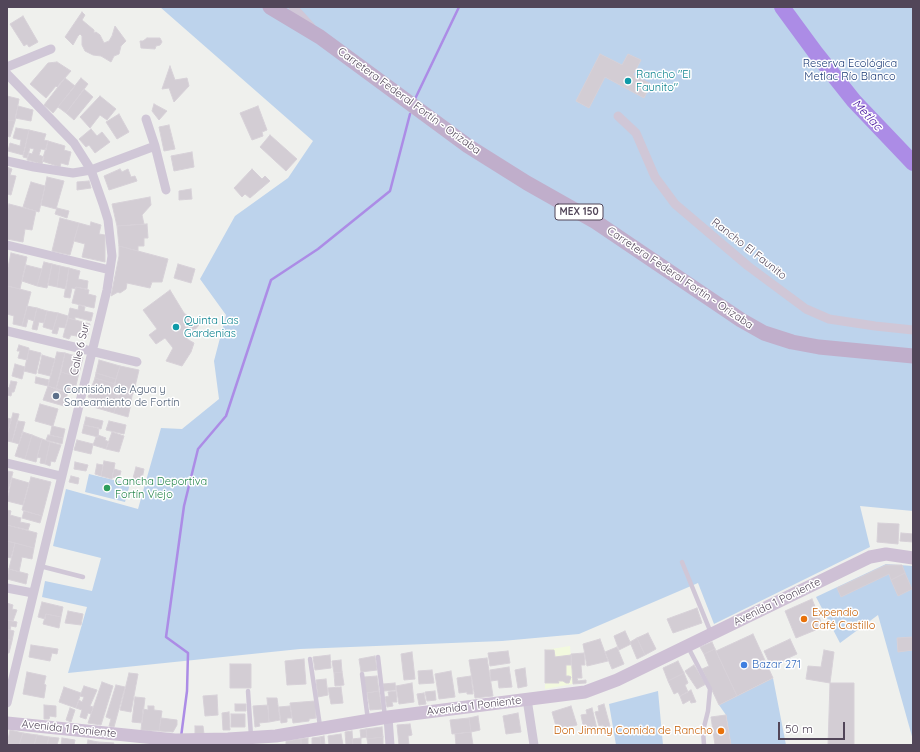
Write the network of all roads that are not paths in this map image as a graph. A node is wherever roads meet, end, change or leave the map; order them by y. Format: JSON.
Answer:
{"nodes":[{"id":1,"x":270,"y":7,"type":"edge"},
{"id":2,"x":293,"y":7,"type":"edge"},
{"id":3,"x":320,"y":37,"type":"junction"},
{"id":4,"x":51,"y":49,"type":"dead end"},
{"id":5,"x":7,"y":67,"type":"edge"},
{"id":6,"x":7,"y":74,"type":"edge"},
{"id":7,"x":618,"y":116,"type":"dead end"},
{"id":8,"x":146,"y":119,"type":"dead end"},
{"id":9,"x":155,"y":146,"type":"junction"},
{"id":10,"x":7,"y":161,"type":"edge"},
{"id":11,"x":91,"y":170,"type":"junction"},
{"id":12,"x":166,"y":190,"type":"dead end"},
{"id":13,"x":7,"y":245,"type":"edge"},
{"id":14,"x":110,"y":270,"type":"junction"},
{"id":15,"x":913,"y":330,"type":"edge"},
{"id":16,"x":7,"y":331,"type":"edge"},
{"id":17,"x":91,"y":352,"type":"junction"},
{"id":18,"x":913,"y":356,"type":"edge"},
{"id":19,"x":137,"y":362,"type":"dead end"},
{"id":20,"x":7,"y":463,"type":"edge"},
{"id":21,"x":61,"y":476,"type":"junction"},
{"id":22,"x":913,"y":558,"type":"edge"},
{"id":23,"x":682,"y":562,"type":"dead end"},
{"id":24,"x":39,"y":566,"type":"junction"},
{"id":25,"x":83,"y":577,"type":"dead end"},
{"id":26,"x":7,"y":588,"type":"edge"},
{"id":27,"x":33,"y":593,"type":"junction"},
{"id":28,"x":711,"y":634,"type":"junction"},
{"id":29,"x":687,"y":646,"type":"junction"},
{"id":30,"x":378,"y":657,"type":"dead end"},
{"id":31,"x":310,"y":659,"type":"dead end"},
{"id":32,"x":362,"y":674,"type":"dead end"},
{"id":33,"x":248,"y":691,"type":"dead end"},
{"id":34,"x":527,"y":700,"type":"junction"},
{"id":35,"x":7,"y":703,"type":"edge"},
{"id":36,"x":387,"y":717,"type":"junction"},
{"id":37,"x":368,"y":720,"type":"junction"},
{"id":38,"x":7,"y":723,"type":"edge"},
{"id":39,"x":321,"y":728,"type":"junction"},
{"id":40,"x":251,"y":737,"type":"junction"},
{"id":41,"x":276,"y":740,"type":"edge"},
{"id":42,"x":155,"y":742,"type":"edge"},
{"id":43,"x":390,"y":745,"type":"edge"},
{"id":44,"x":534,"y":745,"type":"edge"},
{"id":45,"x":704,"y":745,"type":"edge"}],
"edges":[{"from":1,"to":3,"type":"main road","name":"Carretera Federal Fortín - Orizaba","number":"MEX 150"},
{"from":2,"to":3,"type":"street"},
{"from":3,"to":18,"type":"main road","name":"Carretera Federal Fortín - Orizaba","number":"MEX 150"},
{"from":4,"to":5,"type":"street"},
{"from":6,"to":11,"type":"street","name":"Calle 6 Sur"},
{"from":7,"to":15,"type":"street","name":"Rancho El Faunito"},
{"from":8,"to":9,"type":"street"},
{"from":9,"to":11,"type":"street"},
{"from":9,"to":12,"type":"street"},
{"from":10,"to":11,"type":"street"},
{"from":11,"to":14,"type":"street","name":"Calle 6 Sur"},
{"from":13,"to":14,"type":"street"},
{"from":14,"to":17,"type":"street","name":"Calle 6 Sur"},
{"from":16,"to":17,"type":"street"},
{"from":17,"to":19,"type":"street"},
{"from":17,"to":21,"type":"street","name":"Calle 6 Sur"},
{"from":20,"to":21,"type":"street"},
{"from":21,"to":24,"type":"street","name":"Calle 6 Sur"},
{"from":22,"to":28,"type":"street","name":"Avenida 1 Poniente"},
{"from":23,"to":28,"type":"lane"},
{"from":24,"to":25,"type":"lane"},
{"from":24,"to":27,"type":"street","name":"Calle 6 Sur"},
{"from":26,"to":27,"type":"street"},
{"from":27,"to":35,"type":"street","name":"Calle 6 Sur"},
{"from":28,"to":29,"type":"street","name":"Avenida 1 Poniente"},
{"from":29,"to":34,"type":"street","name":"Avenida 1 Poniente"},
{"from":29,"to":45,"type":"lane"},
{"from":30,"to":36,"type":"lane"},
{"from":31,"to":39,"type":"lane"},
{"from":32,"to":37,"type":"lane"},
{"from":33,"to":40,"type":"lane"},
{"from":34,"to":36,"type":"street","name":"Avenida 1 Poniente"},
{"from":34,"to":44,"type":"street"},
{"from":36,"to":37,"type":"street","name":"Avenida 1 Poniente"},
{"from":36,"to":43,"type":"street"},
{"from":37,"to":39,"type":"street","name":"Avenida 1 Poniente"},
{"from":38,"to":42,"type":"street","name":"Avenida 1 Poniente"},
{"from":39,"to":41,"type":"street","name":"Avenida 1 Poniente"},
{"from":40,"to":41,"type":"street","name":"Avenida 1 Poniente"},
{"from":40,"to":42,"type":"street","name":"Avenida 1 Poniente"}]}
